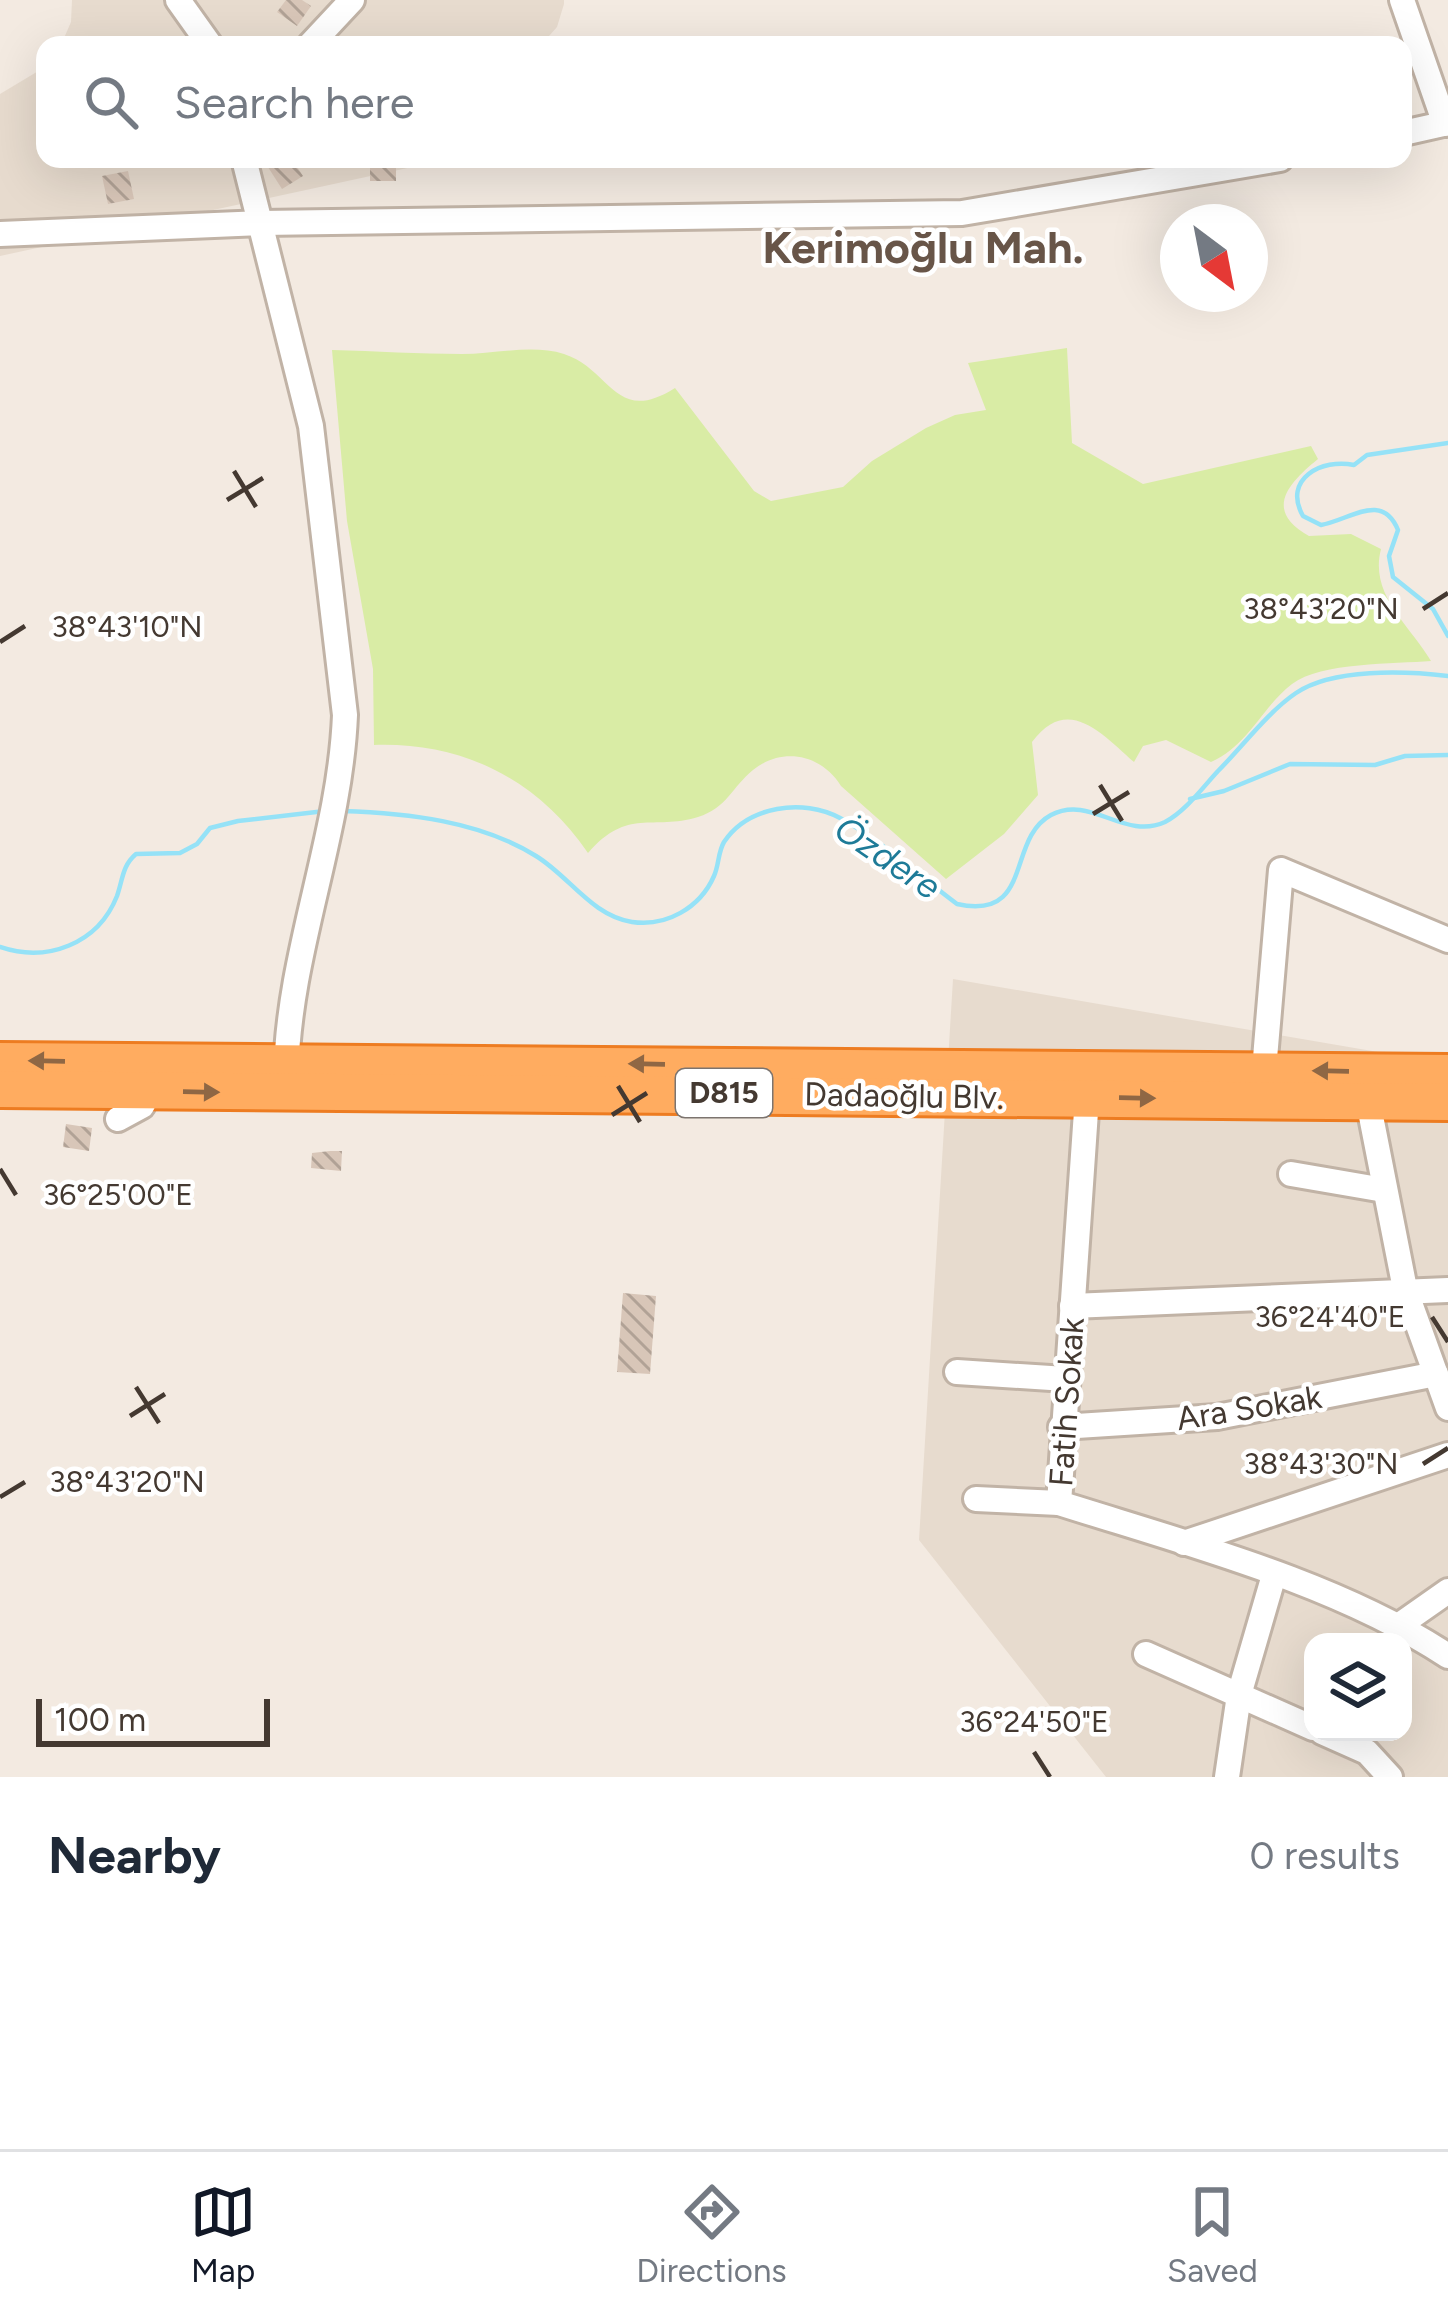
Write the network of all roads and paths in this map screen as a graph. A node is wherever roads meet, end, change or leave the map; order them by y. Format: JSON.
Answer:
{"nodes":[{"id":1,"x":178,"y":0,"type":"edge"},
{"id":2,"x":352,"y":0,"type":"edge"},
{"id":3,"x":1402,"y":0,"type":"edge"},
{"id":4,"x":204,"y":36,"type":"edge"},
{"id":5,"x":318,"y":36,"type":"edge"},
{"id":6,"x":1446,"y":123,"type":"edge"},
{"id":7,"x":1412,"y":131,"type":"edge"},
{"id":8,"x":246,"y":168,"type":"edge"},
{"id":9,"x":1227,"y":168,"type":"edge"},
{"id":10,"x":261,"y":223,"type":"junction"},
{"id":11,"x":0,"y":234,"type":"edge"},
{"id":12,"x":1448,"y":940,"type":"edge"},
{"id":13,"x":0,"y":1060,"type":"edge"},
{"id":14,"x":1264,"y":1070,"type":"junction"},
{"id":15,"x":1448,"y":1072,"type":"edge"},
{"id":16,"x":286,"y":1078,"type":"junction"},
{"id":17,"x":0,"y":1089,"type":"edge"},
{"id":18,"x":151,"y":1091,"type":"junction"},
{"id":19,"x":1087,"y":1097,"type":"junction"},
{"id":20,"x":1368,"y":1101,"type":"junction"},
{"id":21,"x":1448,"y":1102,"type":"edge"},
{"id":22,"x":118,"y":1119,"type":"dead end"},
{"id":23,"x":1292,"y":1174,"type":"dead end"},
{"id":24,"x":1384,"y":1190,"type":"junction"},
{"id":25,"x":1405,"y":1289,"type":"junction"},
{"id":26,"x":1448,"y":1289,"type":"edge"},
{"id":27,"x":1072,"y":1306,"type":"junction"},
{"id":28,"x":956,"y":1372,"type":"dead end"},
{"id":29,"x":1436,"y":1374,"type":"junction"},
{"id":30,"x":1066,"y":1379,"type":"junction"},
{"id":31,"x":1448,"y":1408,"type":"edge"},
{"id":32,"x":1061,"y":1427,"type":"junction"},
{"id":33,"x":1448,"y":1455,"type":"edge"},
{"id":34,"x":976,"y":1499,"type":"dead end"},
{"id":35,"x":1059,"y":1503,"type":"junction"},
{"id":36,"x":1184,"y":1543,"type":"junction"},
{"id":37,"x":1274,"y":1575,"type":"junction"},
{"id":38,"x":1448,"y":1591,"type":"edge"},
{"id":39,"x":1400,"y":1624,"type":"junction"},
{"id":40,"x":1146,"y":1654,"type":"dead end"},
{"id":41,"x":1448,"y":1656,"type":"edge"},
{"id":42,"x":1239,"y":1695,"type":"junction"},
{"id":43,"x":1304,"y":1724,"type":"edge"},
{"id":44,"x":1342,"y":1741,"type":"edge"},
{"id":45,"x":1227,"y":1777,"type":"edge"},
{"id":46,"x":1390,"y":1777,"type":"edge"}],
"edges":[{"from":1,"to":4,"type":"street"},
{"from":2,"to":5,"type":"street"},
{"from":3,"to":6,"type":"street"},
{"from":6,"to":7,"type":"street"},
{"from":8,"to":10,"type":"street"},
{"from":9,"to":10,"type":"street"},
{"from":10,"to":11,"type":"street"},
{"from":10,"to":16,"type":"street"},
{"from":12,"to":14,"type":"street"},
{"from":16,"to":13,"type":"highway","name":"Dadaoğlu Blv.","number":"D815","one_way":true},
{"from":15,"to":14,"type":"highway","name":"Dadaoğlu Blv.","number":"D815","one_way":true},
{"from":14,"to":16,"type":"highway","name":"Dadaoğlu Blv.","number":"D815","one_way":true},
{"from":18,"to":16,"type":"highway","name":"Dadaoğlu Blv.","number":"D815","one_way":true},
{"from":16,"to":19,"type":"highway","name":"Dadaoğlu Blv.","number":"D815"},
{"from":17,"to":18,"type":"highway","name":"Dadaoğlu Blv.","number":"D815"},
{"from":18,"to":22,"type":"street"},
{"from":19,"to":20,"type":"highway","name":"Dadaoğlu Blv.","number":"D815","one_way":true},
{"from":19,"to":27,"type":"street","name":"Fatih Sokak"},
{"from":20,"to":21,"type":"highway","name":"Dadaoğlu Blv.","number":"D815"},
{"from":20,"to":24,"type":"street"},
{"from":23,"to":24,"type":"street"},
{"from":24,"to":25,"type":"street"},
{"from":25,"to":26,"type":"street"},
{"from":25,"to":27,"type":"street"},
{"from":25,"to":29,"type":"street"},
{"from":27,"to":30,"type":"street","name":"Fatih Sokak"},
{"from":28,"to":30,"type":"street"},
{"from":29,"to":31,"type":"street"},
{"from":29,"to":32,"type":"street","name":"Ara Sokak"},
{"from":30,"to":32,"type":"street","name":"Fatih Sokak"},
{"from":32,"to":35,"type":"street","name":"Fatih Sokak"},
{"from":33,"to":36,"type":"street"},
{"from":34,"to":35,"type":"street"},
{"from":35,"to":36,"type":"street","name":"Fatih Sokak"},
{"from":36,"to":37,"type":"street","name":"Fatih Sokak"},
{"from":37,"to":39,"type":"street","name":"Fatih Sokak"},
{"from":37,"to":42,"type":"street"},
{"from":38,"to":39,"type":"street"},
{"from":39,"to":41,"type":"street","name":"Fatih Sokak"},
{"from":40,"to":42,"type":"street"},
{"from":42,"to":43,"type":"street"},
{"from":42,"to":45,"type":"street"},
{"from":44,"to":46,"type":"street"}]}
